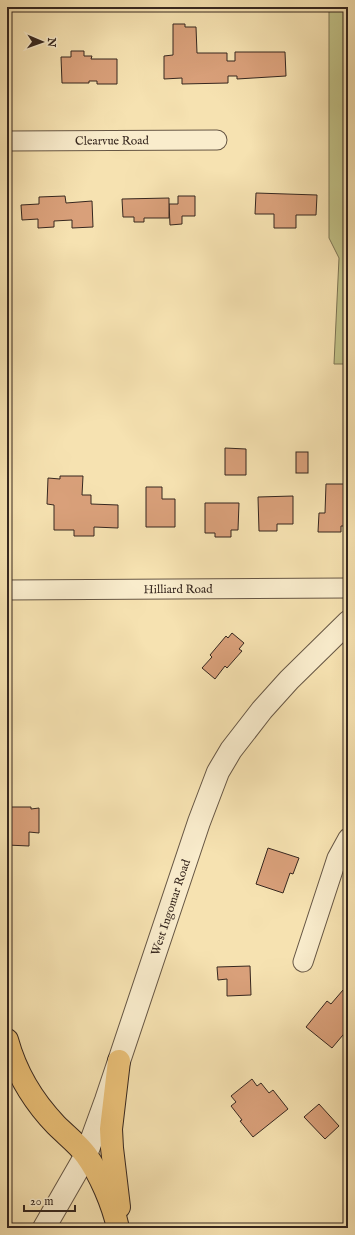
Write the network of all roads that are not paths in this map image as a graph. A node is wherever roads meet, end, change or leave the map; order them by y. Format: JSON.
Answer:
{"nodes":[{"id":1,"x":216,"y":140,"type":"dead end"},
{"id":2,"x":7,"y":141,"type":"edge"},
{"id":3,"x":348,"y":588,"type":"edge"},
{"id":4,"x":7,"y":590,"type":"edge"},
{"id":5,"x":348,"y":622,"type":"edge"},
{"id":6,"x":348,"y":838,"type":"edge"},
{"id":7,"x":303,"y":962,"type":"dead end"},
{"id":8,"x":7,"y":1040,"type":"edge"},
{"id":9,"x":119,"y":1061,"type":"junction"},
{"id":10,"x":86,"y":1155,"type":"junction"},
{"id":11,"x":44,"y":1228,"type":"edge"},
{"id":12,"x":119,"y":1228,"type":"edge"}],
"edges":[{"from":1,"to":2,"type":"street","name":"Clearvue Road"},
{"from":3,"to":4,"type":"street","name":"Hilliard Road"},
{"from":5,"to":9,"type":"street","name":"West Ingomar Road"},
{"from":6,"to":7,"type":"street"},
{"from":8,"to":10,"type":"main road"},
{"from":9,"to":10,"type":"street","name":"West Ingomar Road"},
{"from":9,"to":12,"type":"main road"},
{"from":10,"to":11,"type":"street","name":"West Ingomar Road"},
{"from":10,"to":12,"type":"main road"}]}
